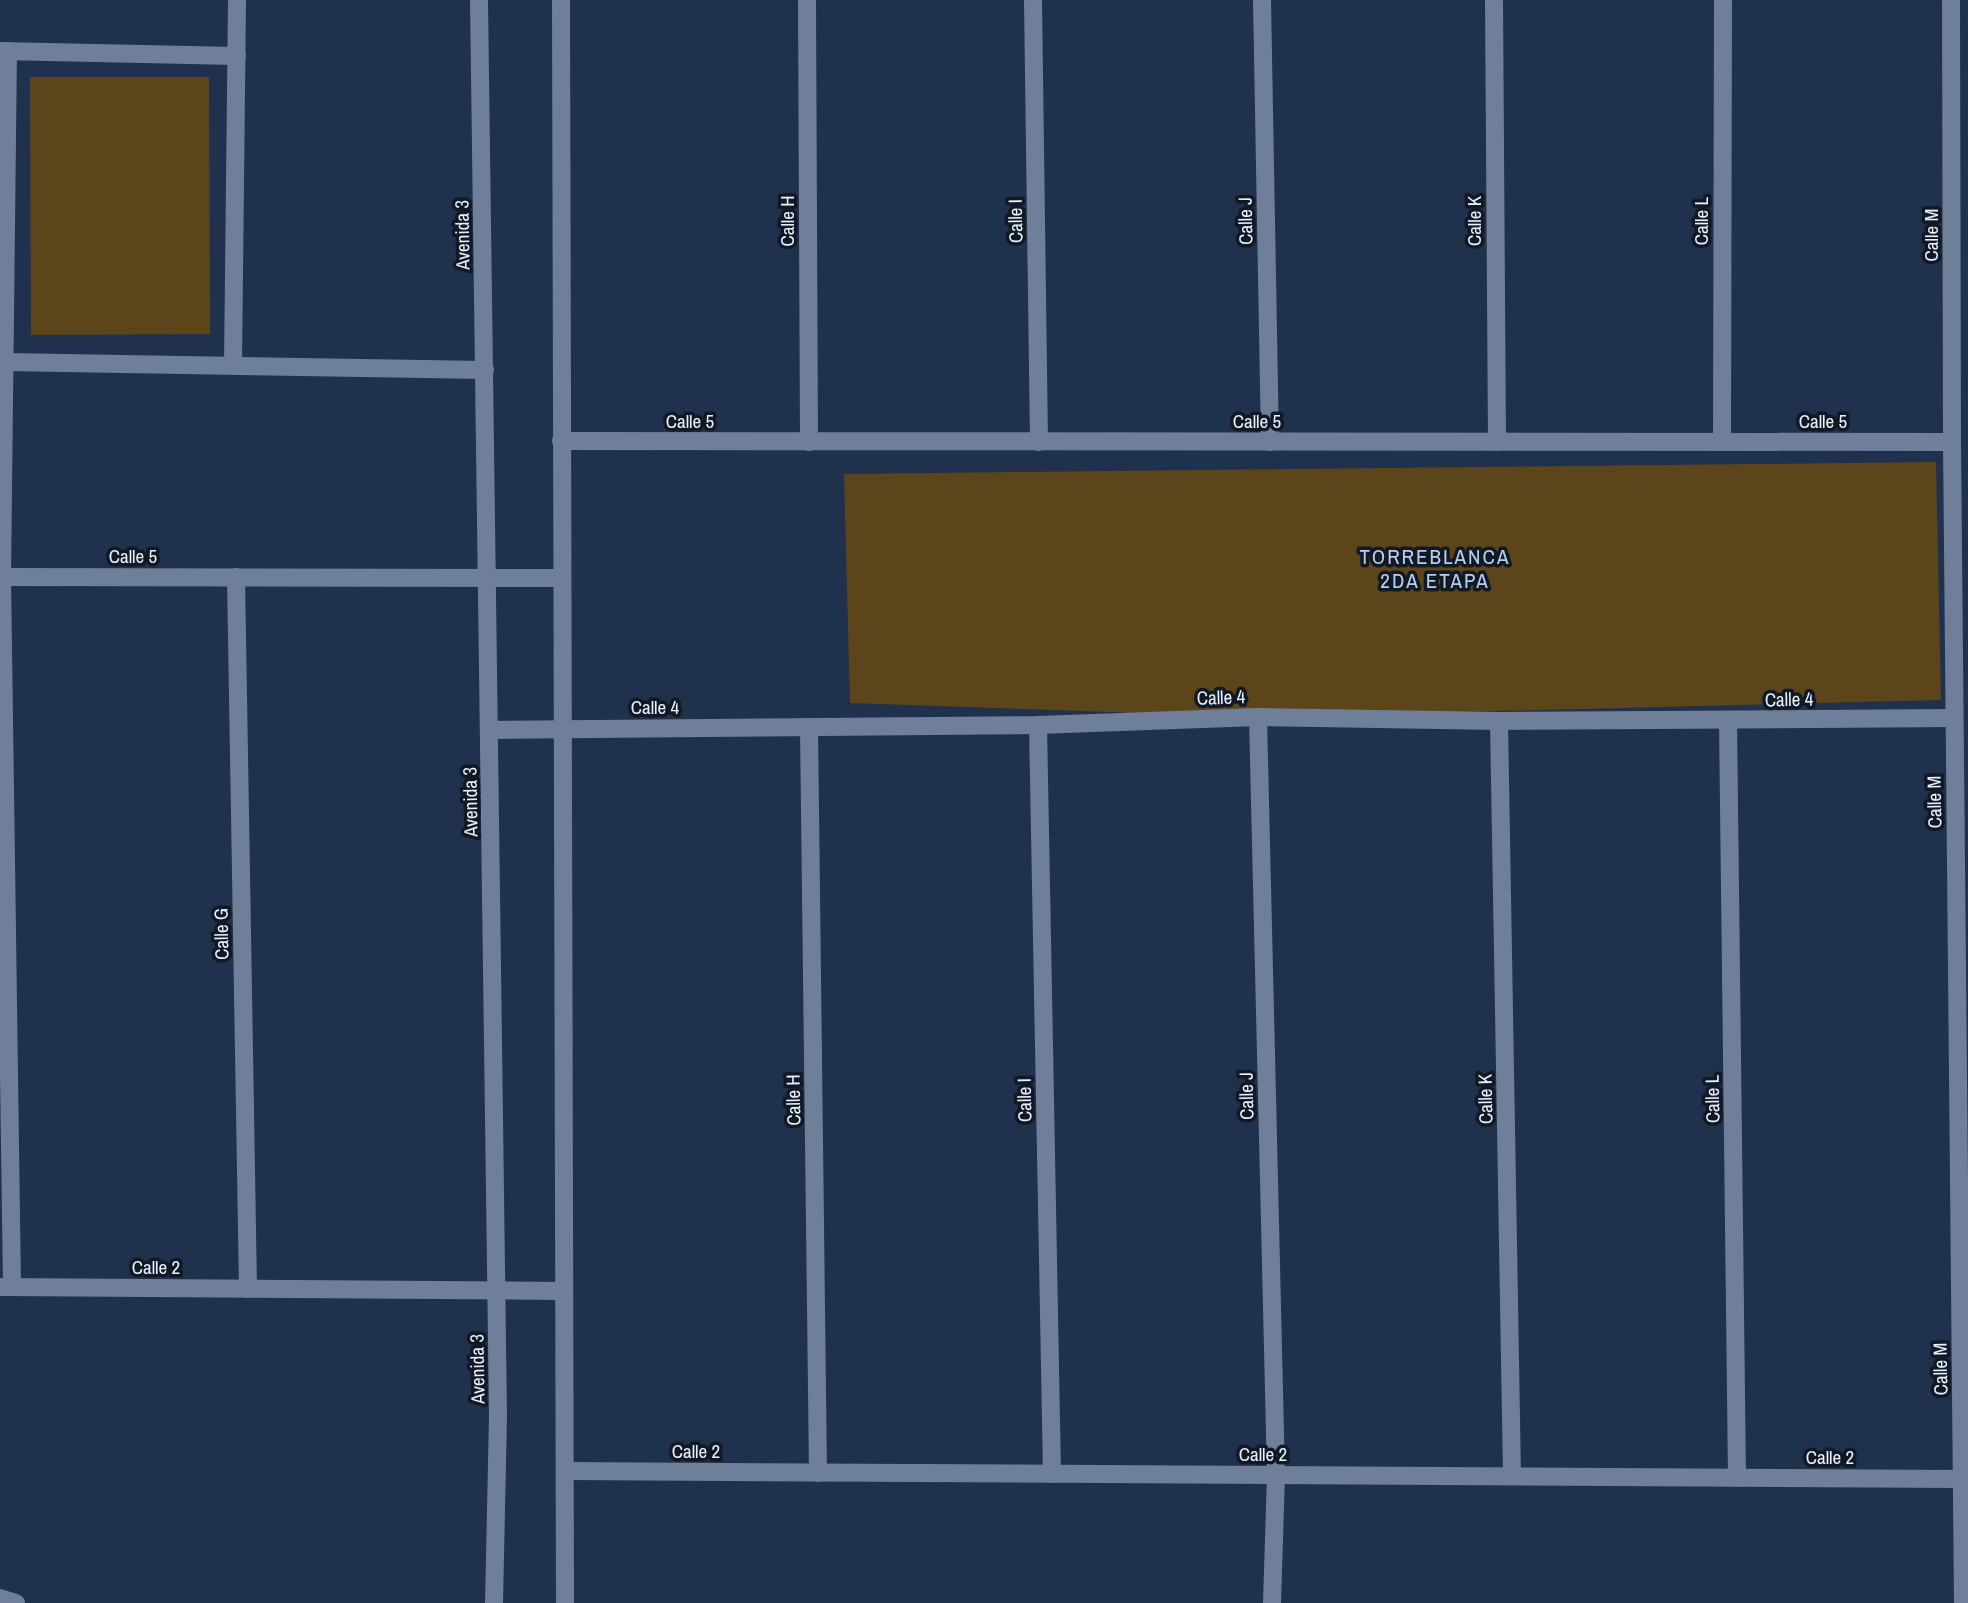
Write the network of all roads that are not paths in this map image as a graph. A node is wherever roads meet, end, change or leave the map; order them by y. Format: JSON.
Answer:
{"nodes":[{"id":1,"x":237,"y":0,"type":"edge"},
{"id":2,"x":479,"y":0,"type":"edge"},
{"id":3,"x":561,"y":0,"type":"edge"},
{"id":4,"x":807,"y":0,"type":"edge"},
{"id":5,"x":1032,"y":0,"type":"edge"},
{"id":6,"x":1262,"y":0,"type":"edge"},
{"id":7,"x":1494,"y":0,"type":"edge"},
{"id":8,"x":1723,"y":0,"type":"edge"},
{"id":9,"x":1951,"y":0,"type":"edge"},
{"id":10,"x":4,"y":51,"type":"edge"},
{"id":11,"x":237,"y":56,"type":"junction"},
{"id":12,"x":5,"y":362,"type":"junction"},
{"id":13,"x":233,"y":366,"type":"junction"},
{"id":14,"x":485,"y":370,"type":"junction"},
{"id":15,"x":561,"y":441,"type":"junction"},
{"id":16,"x":810,"y":442,"type":"junction"},
{"id":17,"x":1040,"y":442,"type":"junction"},
{"id":18,"x":1269,"y":442,"type":"junction"},
{"id":19,"x":1497,"y":442,"type":"junction"},
{"id":20,"x":1722,"y":442,"type":"junction"},
{"id":21,"x":1952,"y":442,"type":"junction"},
{"id":22,"x":1,"y":577,"type":"edge"},
{"id":23,"x":236,"y":577,"type":"junction"},
{"id":24,"x":488,"y":578,"type":"junction"},
{"id":25,"x":561,"y":578,"type":"junction"},
{"id":26,"x":1258,"y":717,"type":"junction"},
{"id":27,"x":1954,"y":718,"type":"junction"},
{"id":28,"x":1728,"y":720,"type":"junction"},
{"id":29,"x":1499,"y":721,"type":"junction"},
{"id":30,"x":1038,"y":725,"type":"junction"},
{"id":31,"x":809,"y":727,"type":"junction"},
{"id":32,"x":561,"y":729,"type":"junction"},
{"id":33,"x":490,"y":730,"type":"junction"},
{"id":34,"x":6,"y":1287,"type":"edge"},
{"id":35,"x":248,"y":1289,"type":"junction"},
{"id":36,"x":564,"y":1291,"type":"junction"},
{"id":37,"x":497,"y":1292,"type":"junction"},
{"id":38,"x":565,"y":1471,"type":"junction"},
{"id":39,"x":818,"y":1473,"type":"junction"},
{"id":40,"x":1052,"y":1474,"type":"junction"},
{"id":41,"x":1276,"y":1475,"type":"junction"},
{"id":42,"x":1512,"y":1476,"type":"junction"},
{"id":43,"x":1737,"y":1478,"type":"junction"},
{"id":44,"x":1962,"y":1479,"type":"junction"},
{"id":45,"x":0,"y":1598,"type":"edge"},
{"id":46,"x":16,"y":1603,"type":"edge"},
{"id":47,"x":494,"y":1603,"type":"edge"},
{"id":48,"x":565,"y":1603,"type":"edge"},
{"id":49,"x":1272,"y":1603,"type":"edge"},
{"id":50,"x":1963,"y":1603,"type":"edge"}],
"edges":[{"from":1,"to":11,"type":"street"},
{"from":2,"to":14,"type":"street","name":"Avenida 3"},
{"from":3,"to":15,"type":"street"},
{"from":4,"to":16,"type":"street","name":"Calle H"},
{"from":5,"to":17,"type":"street","name":"Calle I"},
{"from":6,"to":18,"type":"street","name":"Calle J"},
{"from":7,"to":19,"type":"street","name":"Calle K"},
{"from":8,"to":20,"type":"street","name":"Calle L"},
{"from":9,"to":21,"type":"street","name":"Calle M"},
{"from":10,"to":11,"type":"street"},
{"from":10,"to":12,"type":"street"},
{"from":11,"to":13,"type":"street"},
{"from":12,"to":13,"type":"street"},
{"from":12,"to":22,"type":"street"},
{"from":13,"to":14,"type":"street"},
{"from":14,"to":24,"type":"street","name":"Avenida 3"},
{"from":15,"to":16,"type":"street","name":"Calle 5"},
{"from":15,"to":25,"type":"street"},
{"from":16,"to":17,"type":"street","name":"Calle 5"},
{"from":17,"to":18,"type":"street","name":"Calle 5"},
{"from":18,"to":19,"type":"street","name":"Calle 5"},
{"from":19,"to":20,"type":"street","name":"Calle 5"},
{"from":20,"to":21,"type":"street","name":"Calle 5"},
{"from":21,"to":27,"type":"street","name":"Calle M"},
{"from":22,"to":23,"type":"street","name":"Calle 5"},
{"from":22,"to":34,"type":"street"},
{"from":23,"to":24,"type":"street","name":"Calle 5"},
{"from":23,"to":35,"type":"street","name":"Calle G"},
{"from":24,"to":25,"type":"street","name":"Calle 5"},
{"from":24,"to":33,"type":"street","name":"Avenida 3"},
{"from":25,"to":32,"type":"street"},
{"from":26,"to":29,"type":"street","name":"Calle 4"},
{"from":26,"to":30,"type":"street","name":"Calle 4"},
{"from":26,"to":41,"type":"street","name":"Calle J"},
{"from":27,"to":28,"type":"street","name":"Calle 4"},
{"from":27,"to":44,"type":"street","name":"Calle M"},
{"from":28,"to":29,"type":"street","name":"Calle 4"},
{"from":28,"to":43,"type":"street","name":"Calle L"},
{"from":29,"to":42,"type":"street","name":"Calle K"},
{"from":30,"to":31,"type":"street","name":"Calle 4"},
{"from":30,"to":40,"type":"street","name":"Calle I"},
{"from":31,"to":32,"type":"street","name":"Calle 4"},
{"from":31,"to":39,"type":"street","name":"Calle H"},
{"from":32,"to":33,"type":"street","name":"Calle 4"},
{"from":32,"to":36,"type":"street"},
{"from":33,"to":37,"type":"street","name":"Avenida 3"},
{"from":34,"to":35,"type":"street","name":"Calle 2"},
{"from":35,"to":37,"type":"street","name":"Calle 2"},
{"from":36,"to":37,"type":"street","name":"Calle 2"},
{"from":36,"to":38,"type":"street"},
{"from":37,"to":47,"type":"street","name":"Avenida 3"},
{"from":38,"to":39,"type":"street","name":"Calle 2"},
{"from":38,"to":48,"type":"street"},
{"from":39,"to":40,"type":"street","name":"Calle 2"},
{"from":40,"to":41,"type":"street","name":"Calle 2"},
{"from":41,"to":42,"type":"street","name":"Calle 2"},
{"from":41,"to":49,"type":"street","name":"Calle J"},
{"from":42,"to":43,"type":"street","name":"Calle 2"},
{"from":43,"to":44,"type":"street","name":"Calle 2"},
{"from":44,"to":50,"type":"street","name":"Calle M"},
{"from":45,"to":46,"type":"street"}]}
